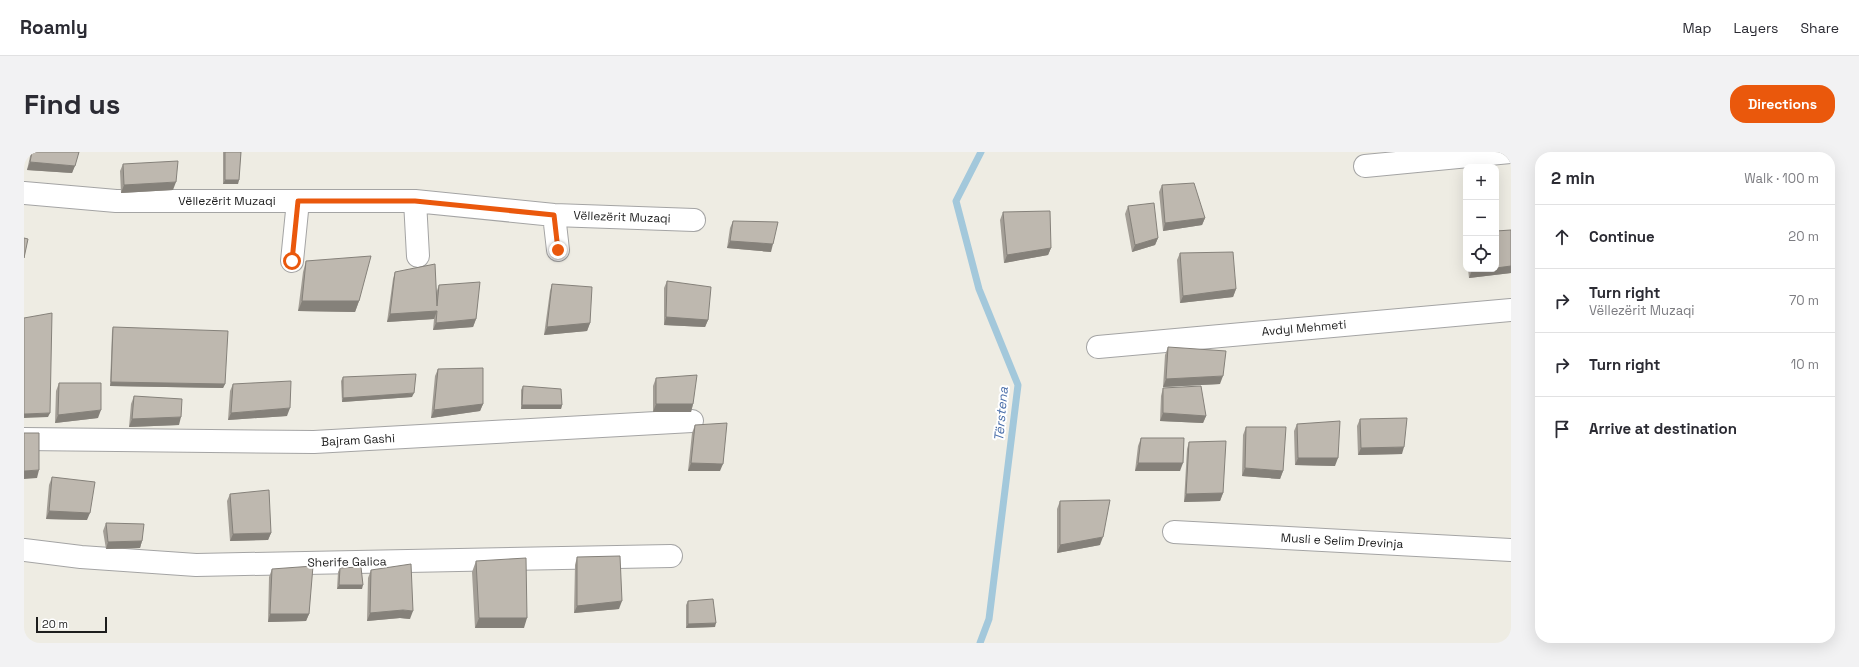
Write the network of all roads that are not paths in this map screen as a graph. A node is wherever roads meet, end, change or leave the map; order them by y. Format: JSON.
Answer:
{"nodes":[{"id":1,"x":1511,"y":152,"type":"edge"},
{"id":2,"x":1365,"y":166,"type":"dead end"},
{"id":3,"x":24,"y":193,"type":"edge"},
{"id":4,"x":298,"y":201,"type":"junction"},
{"id":5,"x":415,"y":201,"type":"junction"},
{"id":6,"x":554,"y":215,"type":"junction"},
{"id":7,"x":694,"y":220,"type":"dead end"},
{"id":8,"x":558,"y":250,"type":"dead end"},
{"id":9,"x":418,"y":256,"type":"dead end"},
{"id":10,"x":292,"y":261,"type":"dead end"},
{"id":11,"x":1511,"y":310,"type":"edge"},
{"id":12,"x":1098,"y":347,"type":"dead end"},
{"id":13,"x":692,"y":421,"type":"dead end"},
{"id":14,"x":24,"y":439,"type":"edge"},
{"id":15,"x":1174,"y":532,"type":"dead end"},
{"id":16,"x":24,"y":550,"type":"edge"},
{"id":17,"x":1511,"y":550,"type":"edge"},
{"id":18,"x":671,"y":556,"type":"dead end"}],
"edges":[{"from":1,"to":2,"type":"street"},
{"from":3,"to":4,"type":"street","name":"Vëllezërit Muzaqi"},
{"from":4,"to":5,"type":"street","name":"Vëllezërit Muzaqi"},
{"from":4,"to":10,"type":"street"},
{"from":5,"to":6,"type":"street","name":"Vëllezërit Muzaqi"},
{"from":5,"to":9,"type":"street"},
{"from":6,"to":7,"type":"street","name":"Vëllezërit Muzaqi"},
{"from":6,"to":8,"type":"street"},
{"from":11,"to":12,"type":"street","name":"Avdyl Mehmeti"},
{"from":13,"to":14,"type":"street","name":"Bajram Gashi"},
{"from":15,"to":17,"type":"street","name":"Musli e Selim Drevinja"},
{"from":16,"to":18,"type":"street","name":"Sherife Galica"}]}
